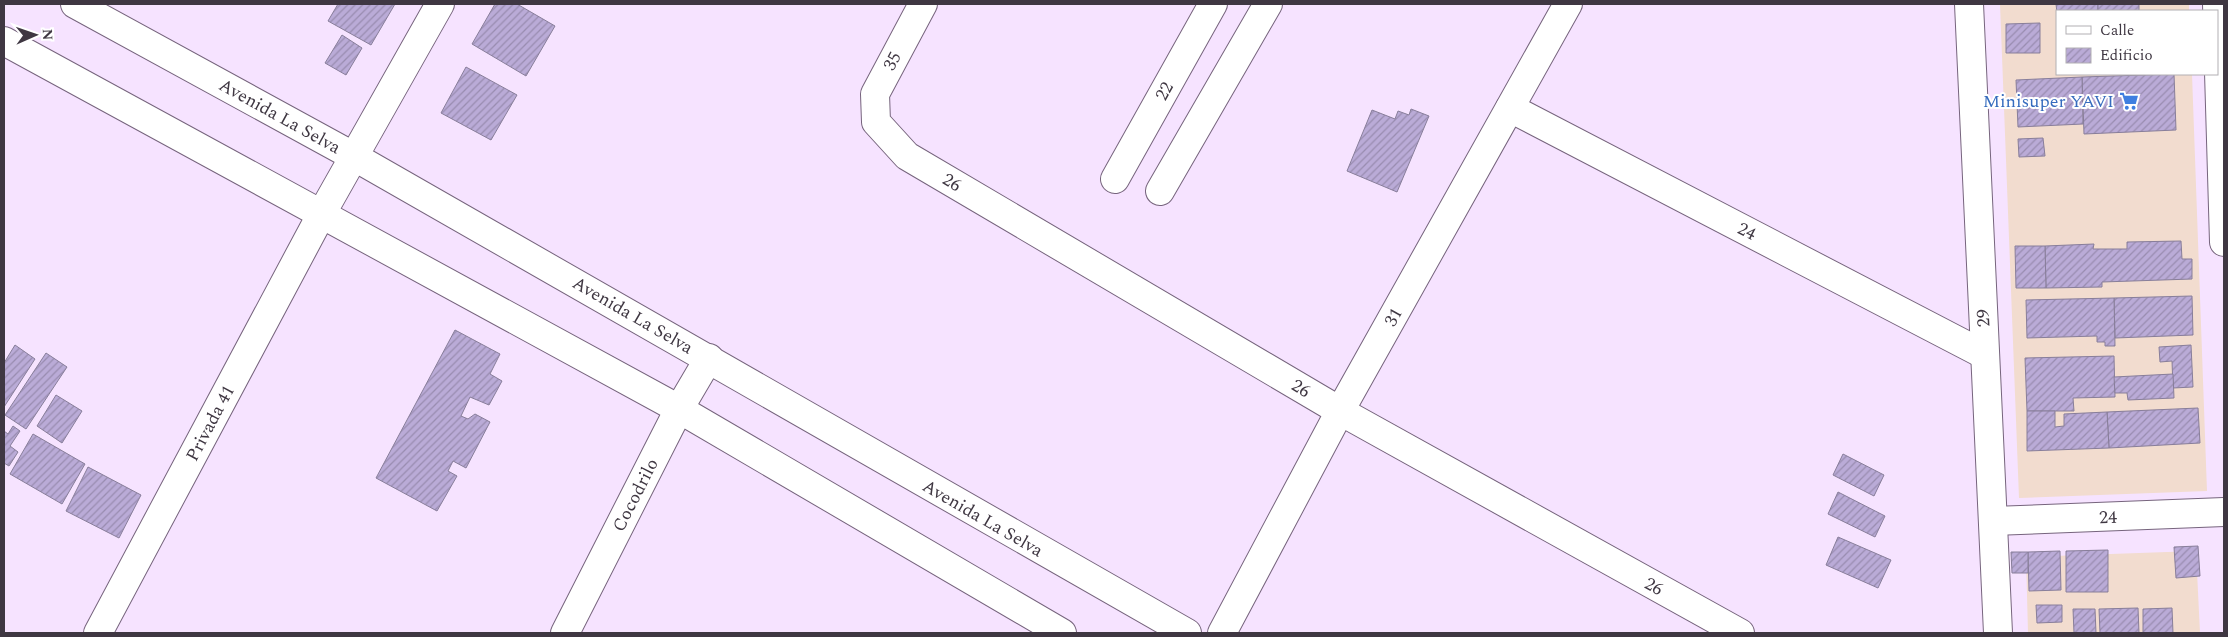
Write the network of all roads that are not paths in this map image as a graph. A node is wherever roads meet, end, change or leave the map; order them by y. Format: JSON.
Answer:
{"nodes":[{"id":1,"x":75,"y":4,"type":"edge"},
{"id":2,"x":440,"y":4,"type":"edge"},
{"id":3,"x":923,"y":4,"type":"edge"},
{"id":4,"x":1213,"y":4,"type":"edge"},
{"id":5,"x":1268,"y":4,"type":"edge"},
{"id":6,"x":1568,"y":4,"type":"edge"},
{"id":7,"x":1969,"y":4,"type":"edge"},
{"id":8,"x":4,"y":41,"type":"edge"},
{"id":9,"x":2218,"y":64,"type":"edge"},
{"id":10,"x":1510,"y":108,"type":"junction"},
{"id":11,"x":876,"y":122,"type":"joint"},
{"id":12,"x":353,"y":156,"type":"junction"},
{"id":13,"x":1115,"y":179,"type":"dead end"},
{"id":14,"x":1160,"y":192,"type":"dead end"},
{"id":15,"x":322,"y":213,"type":"junction"},
{"id":16,"x":2224,"y":242,"type":"edge"},
{"id":17,"x":1985,"y":355,"type":"junction"},
{"id":18,"x":709,"y":358,"type":"junction"},
{"id":19,"x":679,"y":409,"type":"junction"},
{"id":20,"x":1340,"y":411,"type":"junction"},
{"id":21,"x":2224,"y":512,"type":"edge"},
{"id":22,"x":1993,"y":521,"type":"junction"},
{"id":23,"x":1051,"y":630,"type":"edge"},
{"id":24,"x":98,"y":633,"type":"edge"},
{"id":25,"x":565,"y":633,"type":"edge"},
{"id":26,"x":1186,"y":633,"type":"edge"},
{"id":27,"x":1222,"y":633,"type":"edge"},
{"id":28,"x":1740,"y":633,"type":"edge"},
{"id":29,"x":1998,"y":633,"type":"edge"}],
"edges":[{"from":1,"to":12,"type":"street","name":"Avenida La Selva"},
{"from":2,"to":12,"type":"street","name":"Privada 41"},
{"from":3,"to":11,"type":"street","name":"35"},
{"from":4,"to":13,"type":"street","name":"22"},
{"from":5,"to":14,"type":"street"},
{"from":6,"to":10,"type":"street","name":"31"},
{"from":7,"to":17,"type":"street","name":"29"},
{"from":8,"to":15,"type":"street"},
{"from":9,"to":16,"type":"street"},
{"from":10,"to":17,"type":"street","name":"24"},
{"from":10,"to":20,"type":"street","name":"31"},
{"from":11,"to":20,"type":"street","name":"26"},
{"from":12,"to":15,"type":"street","name":"Privada 41"},
{"from":12,"to":18,"type":"street","name":"Avenida La Selva"},
{"from":15,"to":19,"type":"street"},
{"from":15,"to":24,"type":"street","name":"Privada 41"},
{"from":17,"to":22,"type":"street","name":"29"},
{"from":18,"to":19,"type":"street","name":"Cocodrilo"},
{"from":18,"to":26,"type":"street","name":"Avenida La Selva"},
{"from":19,"to":23,"type":"street"},
{"from":19,"to":25,"type":"street","name":"Cocodrilo"},
{"from":20,"to":27,"type":"street","name":"31"},
{"from":20,"to":28,"type":"street","name":"26"},
{"from":21,"to":22,"type":"street","name":"24"},
{"from":22,"to":29,"type":"street","name":"29"}]}
